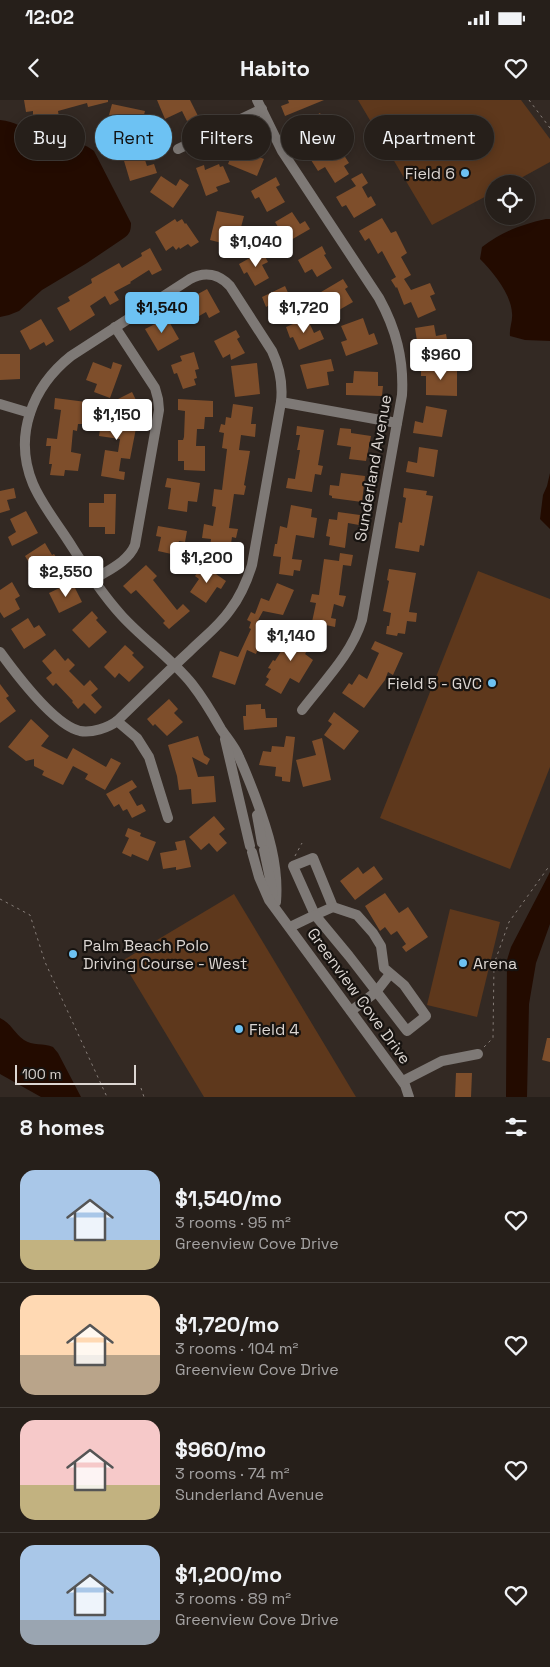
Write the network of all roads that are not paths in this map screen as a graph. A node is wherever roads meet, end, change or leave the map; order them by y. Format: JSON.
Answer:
{"nodes":[{"id":1,"x":259,"y":105,"type":"edge"},
{"id":2,"x":178,"y":149,"type":"dead end"},
{"id":3,"x":116,"y":327,"type":"junction"},
{"id":4,"x":281,"y":402,"type":"junction"},
{"id":5,"x":0,"y":404,"type":"edge"},
{"id":6,"x":30,"y":413,"type":"junction"},
{"id":7,"x":397,"y":423,"type":"junction"},
{"id":8,"x":93,"y":580,"type":"junction"},
{"id":9,"x":0,"y":652,"type":"edge"},
{"id":10,"x":175,"y":665,"type":"junction"},
{"id":11,"x":302,"y":710,"type":"dead end"},
{"id":12,"x":117,"y":721,"type":"junction"},
{"id":13,"x":224,"y":734,"type":"junction"},
{"id":14,"x":251,"y":786,"type":"junction"},
{"id":15,"x":168,"y":818,"type":"dead end"},
{"id":16,"x":276,"y":902,"type":"junction"},
{"id":17,"x":334,"y":907,"type":"junction"},
{"id":18,"x":281,"y":915,"type":"junction"},
{"id":19,"x":315,"y":915,"type":"junction"},
{"id":20,"x":290,"y":927,"type":"junction"},
{"id":21,"x":390,"y":974,"type":"junction"},
{"id":22,"x":376,"y":992,"type":"junction"},
{"id":23,"x":351,"y":1011,"type":"junction"},
{"id":24,"x":478,"y":1054,"type":"road end"},
{"id":25,"x":403,"y":1081,"type":"junction"},
{"id":26,"x":409,"y":1097,"type":"edge"}],
"edges":[{"from":1,"to":2,"type":"street"},
{"from":1,"to":7,"type":"street","name":"Sunderland Avenue"},
{"from":3,"to":4,"type":"street","name":"Greenview Cove Drive"},
{"from":3,"to":6,"type":"street","name":"Greenview Cove Drive"},
{"from":3,"to":8,"type":"street"},
{"from":4,"to":7,"type":"street"},
{"from":4,"to":10,"type":"street","name":"Greenview Cove Drive"},
{"from":5,"to":6,"type":"street"},
{"from":6,"to":8,"type":"street","name":"Greenview Cove Drive"},
{"from":7,"to":11,"type":"street","name":"Sunderland Avenue"},
{"from":8,"to":10,"type":"street","name":"Greenview Cove Drive"},
{"from":9,"to":12,"type":"street"},
{"from":10,"to":12,"type":"street"},
{"from":10,"to":13,"type":"street","name":"Greenview Cove Drive"},
{"from":12,"to":15,"type":"street"},
{"from":13,"to":14,"type":"street","name":"Greenview Cove Drive"},
{"from":13,"to":18,"type":"street","name":"Greenview Cove Drive"},
{"from":14,"to":16,"type":"street","name":"Greenview Cove Drive"},
{"from":14,"to":16,"type":"street","name":"Greenview Cove Drive"},
{"from":16,"to":18,"type":"street","name":"Greenview Cove Drive"},
{"from":17,"to":19,"type":"street"},
{"from":17,"to":19,"type":"street"},
{"from":17,"to":21,"type":"street"},
{"from":18,"to":20,"type":"street","name":"Greenview Cove Drive"},
{"from":19,"to":20,"type":"street"},
{"from":19,"to":22,"type":"street"},
{"from":20,"to":23,"type":"street","name":"Greenview Cove Drive"},
{"from":21,"to":22,"type":"street"},
{"from":21,"to":22,"type":"street"},
{"from":22,"to":23,"type":"street"},
{"from":23,"to":25,"type":"street","name":"Greenview Cove Drive"},
{"from":24,"to":25,"type":"street"},
{"from":25,"to":26,"type":"street","name":"Greenview Cove Drive"}]}
